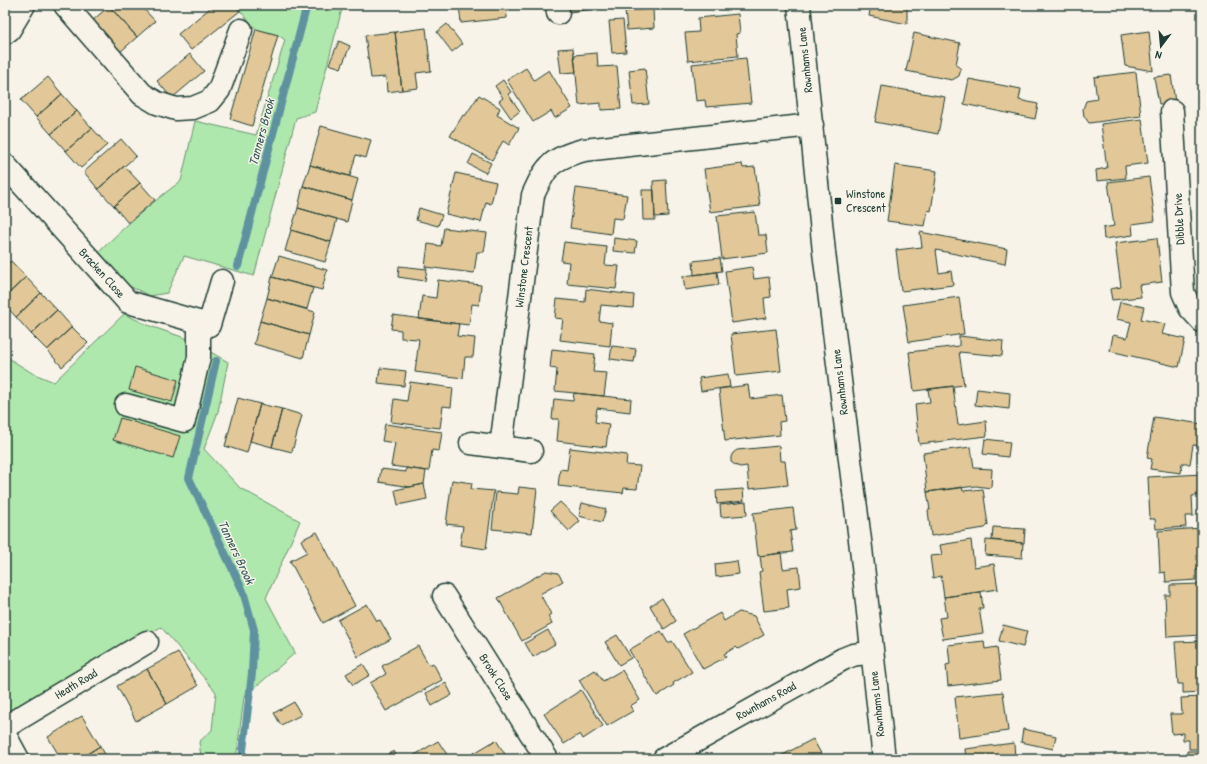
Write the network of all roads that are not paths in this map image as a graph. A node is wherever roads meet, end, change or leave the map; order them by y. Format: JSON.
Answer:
{"nodes":[{"id":1,"x":24,"y":5,"type":"edge"},
{"id":2,"x":65,"y":5,"type":"edge"},
{"id":3,"x":799,"y":5,"type":"edge"},
{"id":4,"x":241,"y":30,"type":"dead end"},
{"id":5,"x":5,"y":34,"type":"edge"},
{"id":6,"x":1172,"y":111,"type":"dead end"},
{"id":7,"x":812,"y":124,"type":"junction"},
{"id":8,"x":5,"y":165,"type":"edge"},
{"id":9,"x":222,"y":281,"type":"dead end"},
{"id":10,"x":1202,"y":321,"type":"edge"},
{"id":11,"x":199,"y":322,"type":"junction"},
{"id":12,"x":126,"y":404,"type":"dead end"},
{"id":13,"x":471,"y":443,"type":"dead end"},
{"id":14,"x":501,"y":447,"type":"junction"},
{"id":15,"x":531,"y":451,"type":"dead end"},
{"id":16,"x":444,"y":596,"type":"dead end"},
{"id":17,"x":148,"y":642,"type":"dead end"},
{"id":18,"x":872,"y":652,"type":"junction"},
{"id":19,"x":5,"y":727,"type":"edge"},
{"id":20,"x":5,"y":735,"type":"edge"},
{"id":21,"x":18,"y":759,"type":"edge"},
{"id":22,"x":547,"y":759,"type":"edge"},
{"id":23,"x":664,"y":759,"type":"edge"},
{"id":24,"x":884,"y":759,"type":"edge"}],
"edges":[{"from":1,"to":5,"type":"street"},
{"from":2,"to":4,"type":"street"},
{"from":3,"to":7,"type":"street","name":"Rownhams Lane"},
{"from":6,"to":10,"type":"street","name":"Dibble Drive"},
{"from":7,"to":14,"type":"street","name":"Winstone Crescent"},
{"from":7,"to":18,"type":"street","name":"Rownhams Lane"},
{"from":8,"to":11,"type":"street","name":"Bracken Close"},
{"from":9,"to":11,"type":"street"},
{"from":11,"to":12,"type":"street"},
{"from":13,"to":14,"type":"street"},
{"from":14,"to":15,"type":"street"},
{"from":16,"to":22,"type":"street","name":"Brook Close"},
{"from":17,"to":19,"type":"street","name":"Heath Road"},
{"from":18,"to":23,"type":"street","name":"Rownhams Road"},
{"from":18,"to":24,"type":"street","name":"Rownhams Lane"},
{"from":20,"to":21,"type":"street"}]}
